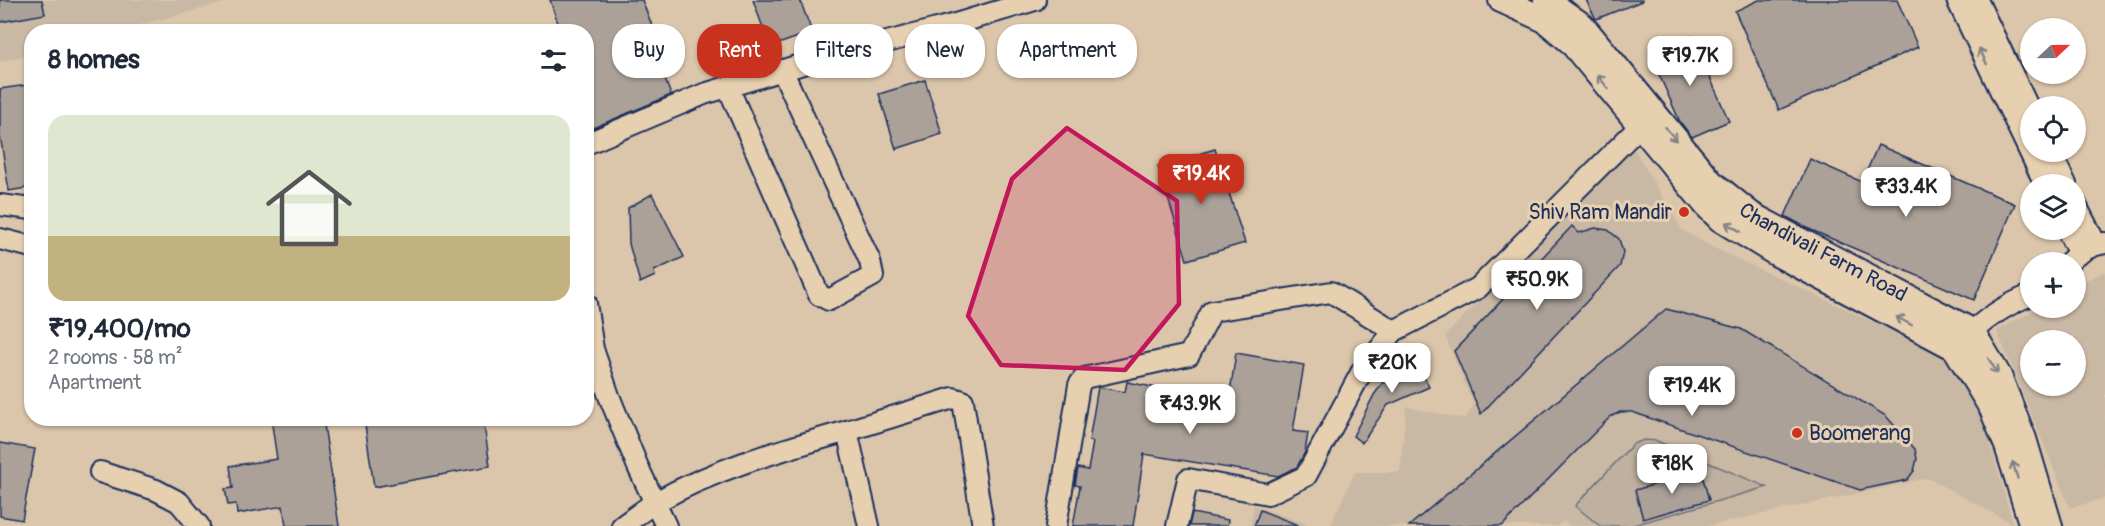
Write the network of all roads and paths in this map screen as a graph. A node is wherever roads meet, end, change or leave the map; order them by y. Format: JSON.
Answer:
{"nodes":[{"id":1,"x":1035,"y":0,"type":"edge"},
{"id":2,"x":1502,"y":0,"type":"edge"},
{"id":3,"x":1546,"y":0,"type":"edge"},
{"id":4,"x":1957,"y":0,"type":"edge"},
{"id":5,"x":1977,"y":0,"type":"edge"},
{"id":6,"x":1581,"y":39,"type":"junction"},
{"id":7,"x":782,"y":70,"type":"joint"},
{"id":8,"x":757,"y":78,"type":"edge"},
{"id":9,"x":2004,"y":79,"type":"junction"},
{"id":10,"x":728,"y":87,"type":"junction"},
{"id":11,"x":2020,"y":99,"type":"edge"},
{"id":12,"x":1646,"y":119,"type":"junction"},
{"id":13,"x":594,"y":141,"type":"edge"},
{"id":14,"x":2041,"y":174,"type":"edge"},
{"id":15,"x":0,"y":205,"type":"edge"},
{"id":16,"x":24,"y":208,"type":"edge"},
{"id":17,"x":0,"y":239,"type":"edge"},
{"id":18,"x":24,"y":245,"type":"edge"},
{"id":19,"x":2020,"y":299,"type":"edge"},
{"id":20,"x":1394,"y":332,"type":"junction"},
{"id":21,"x":1963,"y":339,"type":"junction"},
{"id":22,"x":594,"y":352,"type":"edge"},
{"id":23,"x":847,"y":431,"type":"junction"},
{"id":24,"x":100,"y":472,"type":"dead end"},
{"id":25,"x":655,"y":502,"type":"junction"},
{"id":26,"x":199,"y":526,"type":"edge"},
{"id":27,"x":622,"y":526,"type":"edge"},
{"id":28,"x":666,"y":526,"type":"edge"},
{"id":29,"x":869,"y":526,"type":"edge"},
{"id":30,"x":983,"y":526,"type":"edge"},
{"id":31,"x":1056,"y":526,"type":"edge"},
{"id":32,"x":1177,"y":526,"type":"edge"},
{"id":33,"x":2032,"y":526,"type":"edge"},
{"id":34,"x":2050,"y":526,"type":"edge"}],
"edges":[{"from":1,"to":7,"type":"street"},
{"from":2,"to":6,"type":"street"},
{"from":3,"to":6,"type":"street"},
{"from":9,"to":4,"type":"street","one_way":true},
{"from":5,"to":9,"type":"street"},
{"from":6,"to":12,"type":"street"},
{"from":7,"to":10,"type":"street"},
{"from":8,"to":10,"type":"street"},
{"from":9,"to":11,"type":"street"},
{"from":9,"to":14,"type":"street"},
{"from":10,"to":13,"type":"street"},
{"from":12,"to":20,"type":"street"},
{"from":12,"to":21,"type":"street"},
{"from":15,"to":16,"type":"street"},
{"from":17,"to":18,"type":"street"},
{"from":19,"to":21,"type":"street"},
{"from":20,"to":31,"type":"street"},
{"from":20,"to":32,"type":"street"},
{"from":33,"to":21,"type":"street","one_way":true},
{"from":21,"to":34,"type":"street","one_way":true},
{"from":22,"to":25,"type":"street"},
{"from":23,"to":25,"type":"street"},
{"from":23,"to":29,"type":"street"},
{"from":23,"to":30,"type":"street"},
{"from":24,"to":26,"type":"street"},
{"from":25,"to":27,"type":"street"},
{"from":25,"to":28,"type":"street"}]}
